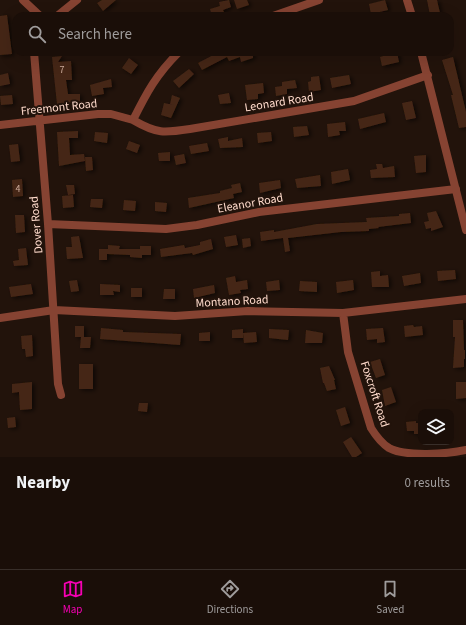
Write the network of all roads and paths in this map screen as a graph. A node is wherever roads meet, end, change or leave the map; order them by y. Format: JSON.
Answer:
{"nodes":[{"id":1,"x":23,"y":0,"type":"edge"},
{"id":2,"x":77,"y":0,"type":"edge"},
{"id":3,"x":319,"y":0,"type":"edge"},
{"id":4,"x":407,"y":0,"type":"edge"},
{"id":5,"x":36,"y":12,"type":"edge"},
{"id":6,"x":62,"y":12,"type":"edge"},
{"id":7,"x":284,"y":12,"type":"edge"},
{"id":8,"x":411,"y":12,"type":"edge"},
{"id":9,"x":34,"y":56,"type":"edge"},
{"id":10,"x":175,"y":56,"type":"edge"},
{"id":11,"x":422,"y":56,"type":"edge"},
{"id":12,"x":428,"y":75,"type":"junction"},
{"id":13,"x":133,"y":120,"type":"junction"},
{"id":14,"x":39,"y":122,"type":"junction"},
{"id":15,"x":0,"y":125,"type":"edge"},
{"id":16,"x":456,"y":189,"type":"junction"},
{"id":17,"x":48,"y":224,"type":"junction"},
{"id":18,"x":466,"y":230,"type":"edge"},
{"id":19,"x":466,"y":299,"type":"edge"},
{"id":20,"x":54,"y":310,"type":"junction"},
{"id":21,"x":343,"y":313,"type":"junction"},
{"id":22,"x":0,"y":318,"type":"edge"},
{"id":23,"x":61,"y":395,"type":"dead end"},
{"id":24,"x":466,"y":450,"type":"edge"}],
"edges":[{"from":1,"to":5,"type":"street"},
{"from":2,"to":6,"type":"street"},
{"from":3,"to":7,"type":"street"},
{"from":4,"to":8,"type":"street"},
{"from":9,"to":14,"type":"street","name":"Dover Road"},
{"from":10,"to":13,"type":"street"},
{"from":11,"to":12,"type":"street"},
{"from":12,"to":13,"type":"street","name":"Leonard Road"},
{"from":12,"to":16,"type":"street"},
{"from":13,"to":14,"type":"street","name":"Freemont Road"},
{"from":14,"to":15,"type":"street","name":"Freemont Road"},
{"from":14,"to":17,"type":"street","name":"Dover Road"},
{"from":16,"to":17,"type":"street","name":"Eleanor Road"},
{"from":16,"to":18,"type":"street"},
{"from":17,"to":20,"type":"street","name":"Dover Road"},
{"from":19,"to":21,"type":"street","name":"Montano Road"},
{"from":20,"to":21,"type":"street","name":"Montano Road"},
{"from":20,"to":22,"type":"street","name":"Montano Road"},
{"from":20,"to":23,"type":"street","name":"Dover Road"},
{"from":21,"to":24,"type":"street","name":"Foxcroft Road"}]}
